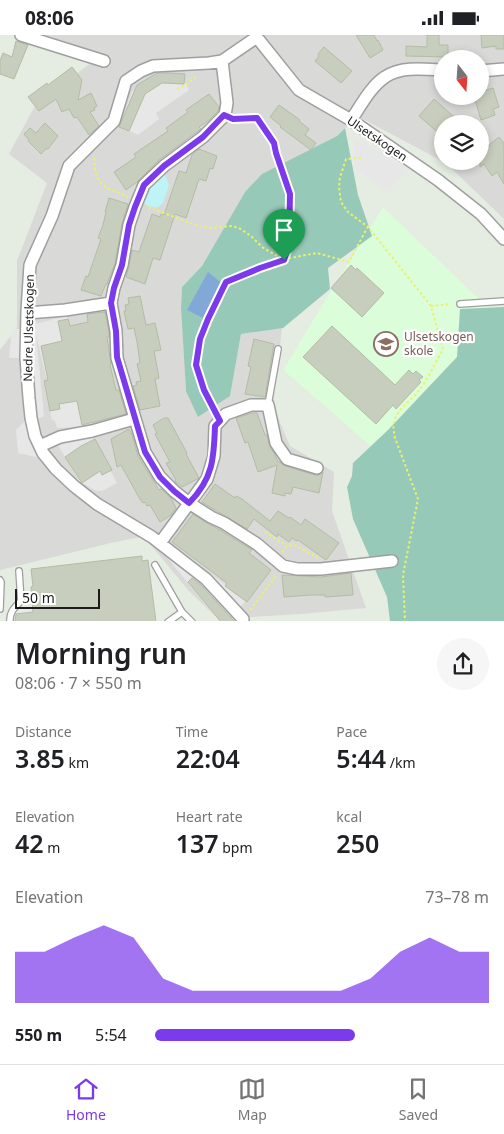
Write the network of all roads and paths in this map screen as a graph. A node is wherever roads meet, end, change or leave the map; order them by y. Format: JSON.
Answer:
{"nodes":[{"id":1,"x":21,"y":35,"type":"edge"},
{"id":2,"x":256,"y":36,"type":"edge"},
{"id":3,"x":104,"y":61,"type":"dead end"},
{"id":4,"x":222,"y":61,"type":"junction"},
{"id":5,"x":209,"y":63,"type":"junction"},
{"id":6,"x":504,"y":69,"type":"edge"},
{"id":7,"x":434,"y":70,"type":"edge"},
{"id":8,"x":489,"y":70,"type":"edge"},
{"id":9,"x":177,"y":89,"type":"dead end"},
{"id":10,"x":224,"y":115,"type":"junction"},
{"id":11,"x":351,"y":120,"type":"junction"},
{"id":12,"x":361,"y":158,"type":"dead end"},
{"id":13,"x":191,"y":223,"type":"dead end"},
{"id":14,"x":368,"y":227,"type":"junction"},
{"id":15,"x":504,"y":239,"type":"edge"},
{"id":16,"x":284,"y":260,"type":"junction"},
{"id":17,"x":504,"y":301,"type":"edge"},
{"id":18,"x":111,"y":303,"type":"junction"},
{"id":19,"x":460,"y":304,"type":"joint"},
{"id":20,"x":431,"y":306,"type":"junction"},
{"id":21,"x":27,"y":313,"type":"junction"},
{"id":22,"x":278,"y":349,"type":"dead end"},
{"id":23,"x":268,"y":405,"type":"junction"},
{"id":24,"x":134,"y":419,"type":"junction"},
{"id":25,"x":220,"y":421,"type":"junction"},
{"id":26,"x":40,"y":446,"type":"junction"},
{"id":27,"x":317,"y":468,"type":"dead end"},
{"id":28,"x":189,"y":503,"type":"junction"},
{"id":29,"x":265,"y":532,"type":"dead end"},
{"id":30,"x":160,"y":543,"type":"junction"},
{"id":31,"x":287,"y":546,"type":"junction"},
{"id":32,"x":318,"y":558,"type":"dead end"},
{"id":33,"x":392,"y":561,"type":"dead end"},
{"id":34,"x":279,"y":563,"type":"junction"},
{"id":35,"x":155,"y":565,"type":"dead end"},
{"id":36,"x":19,"y":571,"type":"dead end"},
{"id":37,"x":0,"y":580,"type":"edge"},
{"id":38,"x":0,"y":609,"type":"edge"},
{"id":39,"x":182,"y":612,"type":"junction"},
{"id":40,"x":242,"y":619,"type":"joint"},
{"id":41,"x":10,"y":621,"type":"edge"},
{"id":42,"x":168,"y":621,"type":"edge"},
{"id":43,"x":192,"y":621,"type":"edge"},
{"id":44,"x":405,"y":621,"type":"edge"}],
"edges":[{"from":1,"to":3,"type":"street"},
{"from":2,"to":4,"type":"street","name":"Nedre Ulsetskogen"},
{"from":2,"to":11,"type":"street","name":"Ulsetskogen"},
{"from":4,"to":5,"type":"street","name":"Nedre Ulsetskogen"},
{"from":4,"to":10,"type":"street"},
{"from":5,"to":9,"type":"path"},
{"from":5,"to":21,"type":"street","name":"Nedre Ulsetskogen"},
{"from":6,"to":8,"type":"street"},
{"from":7,"to":11,"type":"street"},
{"from":10,"to":16,"type":"path"},
{"from":10,"to":18,"type":"street"},
{"from":11,"to":15,"type":"street","name":"Ulsetskogen"},
{"from":12,"to":14,"type":"path"},
{"from":13,"to":16,"type":"path"},
{"from":14,"to":16,"type":"path"},
{"from":14,"to":20,"type":"path"},
{"from":16,"to":25,"type":"path"},
{"from":17,"to":19,"type":"lane"},
{"from":18,"to":21,"type":"street"},
{"from":18,"to":24,"type":"street"},
{"from":19,"to":20,"type":"path"},
{"from":20,"to":44,"type":"path"},
{"from":21,"to":26,"type":"street","name":"Nedre Ulsetskogen"},
{"from":22,"to":23,"type":"lane"},
{"from":23,"to":25,"type":"street"},
{"from":23,"to":27,"type":"street"},
{"from":24,"to":26,"type":"street"},
{"from":24,"to":28,"type":"street"},
{"from":25,"to":28,"type":"street"},
{"from":26,"to":30,"type":"street","name":"Nedre Ulsetskogen"},
{"from":28,"to":30,"type":"street"},
{"from":28,"to":34,"type":"street"},
{"from":29,"to":31,"type":"path"},
{"from":30,"to":40,"type":"street","name":"Nedre Ulsetskogen"},
{"from":31,"to":32,"type":"path"},
{"from":31,"to":34,"type":"path"},
{"from":33,"to":34,"type":"street"},
{"from":34,"to":40,"type":"path"},
{"from":35,"to":39,"type":"lane"},
{"from":36,"to":41,"type":"lane"},
{"from":37,"to":38,"type":"lane"},
{"from":39,"to":42,"type":"lane"},
{"from":39,"to":43,"type":"lane"}]}
